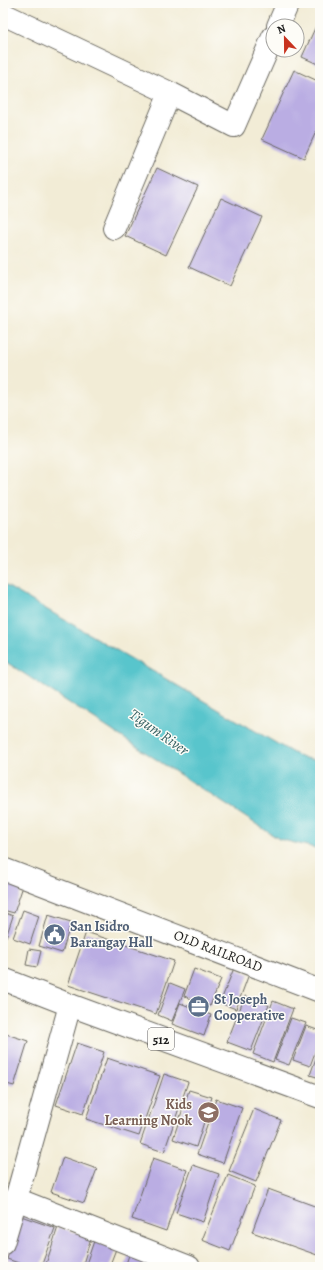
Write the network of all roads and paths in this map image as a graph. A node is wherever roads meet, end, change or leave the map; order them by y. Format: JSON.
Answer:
{"nodes":[{"id":1,"x":288,"y":3,"type":"edge"},
{"id":2,"x":3,"y":14,"type":"edge"},
{"id":3,"x":281,"y":18,"type":"edge"},
{"id":4,"x":265,"y":55,"type":"edge"},
{"id":5,"x":170,"y":93,"type":"junction"},
{"id":6,"x":114,"y":228,"type":"dead end"},
{"id":7,"x":3,"y":869,"type":"edge"},
{"id":8,"x":3,"y":979,"type":"edge"},
{"id":9,"x":320,"y":990,"type":"edge"},
{"id":10,"x":70,"y":1005,"type":"junction"},
{"id":11,"x":320,"y":1097,"type":"edge"},
{"id":12,"x":16,"y":1199,"type":"junction"},
{"id":13,"x":3,"y":1243,"type":"edge"},
{"id":14,"x":189,"y":1267,"type":"edge"}],
"edges":[{"from":1,"to":3,"type":"street"},
{"from":2,"to":5,"type":"street"},
{"from":4,"to":5,"type":"street"},
{"from":5,"to":6,"type":"street"},
{"from":7,"to":9,"type":"street","name":"OLD RAILROAD"},
{"from":8,"to":10,"type":"street","number":"512"},
{"from":10,"to":11,"type":"street","number":"512"},
{"from":10,"to":12,"type":"street"},
{"from":12,"to":13,"type":"street"},
{"from":12,"to":14,"type":"street"}]}
